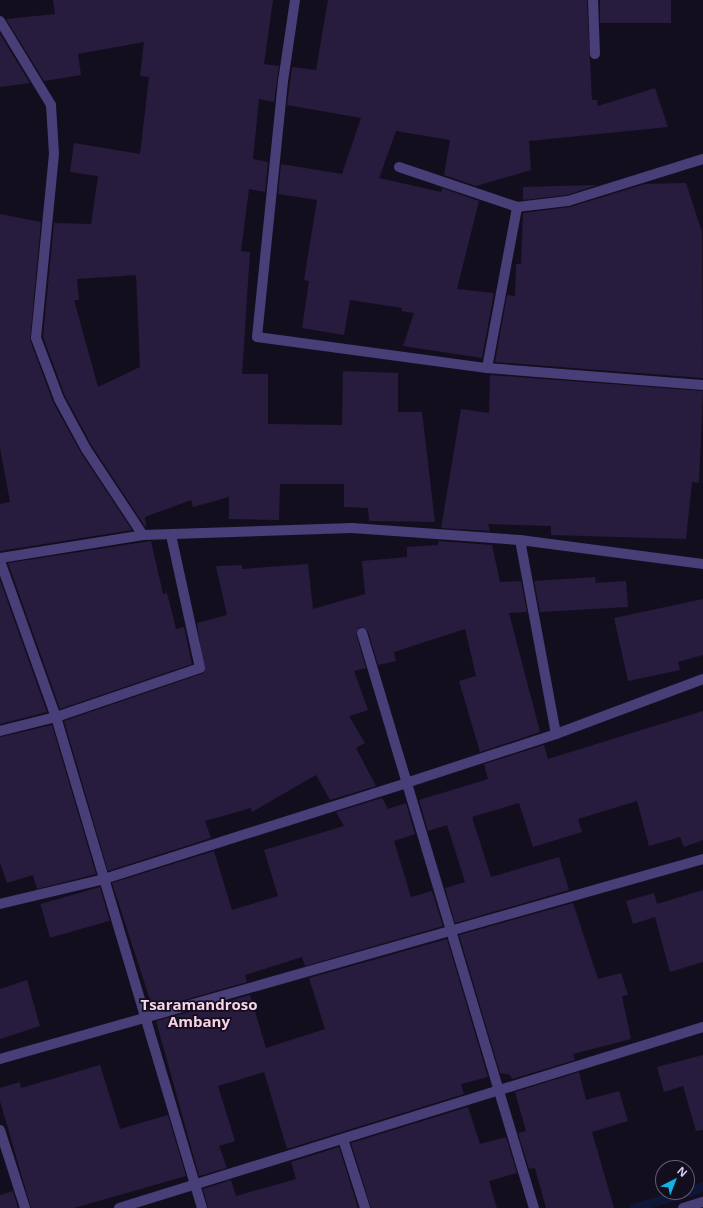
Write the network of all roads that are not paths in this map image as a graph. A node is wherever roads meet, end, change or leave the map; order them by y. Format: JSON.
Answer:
{"nodes":[{"id":1,"x":295,"y":0,"type":"edge"},
{"id":2,"x":593,"y":0,"type":"edge"},
{"id":3,"x":0,"y":21,"type":"edge"},
{"id":4,"x":595,"y":54,"type":"dead end"},
{"id":5,"x":703,"y":159,"type":"edge"},
{"id":6,"x":399,"y":166,"type":"dead end"},
{"id":7,"x":518,"y":207,"type":"junction"},
{"id":8,"x":487,"y":368,"type":"junction"},
{"id":9,"x":703,"y":385,"type":"edge"},
{"id":10,"x":143,"y":534,"type":"junction"},
{"id":11,"x":171,"y":535,"type":"junction"},
{"id":12,"x":520,"y":540,"type":"junction"},
{"id":13,"x":0,"y":560,"type":"edge"},
{"id":14,"x":703,"y":564,"type":"edge"},
{"id":15,"x":362,"y":633,"type":"dead end"},
{"id":16,"x":703,"y":679,"type":"edge"},
{"id":17,"x":56,"y":717,"type":"junction"},
{"id":18,"x":0,"y":731,"type":"edge"},
{"id":19,"x":556,"y":734,"type":"junction"},
{"id":20,"x":406,"y":782,"type":"junction"},
{"id":21,"x":703,"y":859,"type":"edge"},
{"id":22,"x":104,"y":878,"type":"junction"},
{"id":23,"x":0,"y":904,"type":"edge"},
{"id":24,"x":450,"y":930,"type":"junction"},
{"id":25,"x":145,"y":1016,"type":"junction"},
{"id":26,"x":703,"y":1027,"type":"edge"},
{"id":27,"x":0,"y":1059,"type":"edge"},
{"id":28,"x":498,"y":1089,"type":"junction"},
{"id":29,"x":0,"y":1130,"type":"edge"},
{"id":30,"x":343,"y":1139,"type":"junction"},
{"id":31,"x":195,"y":1185,"type":"junction"},
{"id":32,"x":703,"y":1202,"type":"edge"},
{"id":33,"x":25,"y":1208,"type":"edge"},
{"id":34,"x":119,"y":1208,"type":"edge"},
{"id":35,"x":202,"y":1208,"type":"edge"},
{"id":36,"x":365,"y":1208,"type":"edge"},
{"id":37,"x":534,"y":1208,"type":"edge"},
{"id":38,"x":683,"y":1208,"type":"edge"}],
"edges":[{"from":1,"to":8,"type":"street"},
{"from":2,"to":4,"type":"street"},
{"from":3,"to":10,"type":"street"},
{"from":5,"to":7,"type":"street"},
{"from":6,"to":7,"type":"street"},
{"from":7,"to":8,"type":"street"},
{"from":8,"to":9,"type":"street"},
{"from":10,"to":11,"type":"street"},
{"from":10,"to":13,"type":"street"},
{"from":11,"to":12,"type":"street"},
{"from":11,"to":17,"type":"street"},
{"from":12,"to":14,"type":"street"},
{"from":12,"to":19,"type":"street"},
{"from":13,"to":17,"type":"street"},
{"from":15,"to":20,"type":"street"},
{"from":16,"to":19,"type":"street"},
{"from":17,"to":18,"type":"street"},
{"from":17,"to":22,"type":"street"},
{"from":19,"to":20,"type":"street"},
{"from":20,"to":22,"type":"street"},
{"from":20,"to":24,"type":"street"},
{"from":21,"to":24,"type":"street"},
{"from":22,"to":23,"type":"street"},
{"from":22,"to":25,"type":"street"},
{"from":24,"to":25,"type":"street"},
{"from":24,"to":28,"type":"street"},
{"from":25,"to":27,"type":"street"},
{"from":25,"to":31,"type":"street"},
{"from":26,"to":28,"type":"street"},
{"from":28,"to":30,"type":"street"},
{"from":28,"to":37,"type":"street"},
{"from":29,"to":33,"type":"street"},
{"from":30,"to":31,"type":"street"},
{"from":30,"to":36,"type":"street"},
{"from":31,"to":34,"type":"street"},
{"from":31,"to":35,"type":"street"},
{"from":32,"to":38,"type":"street"}]}
